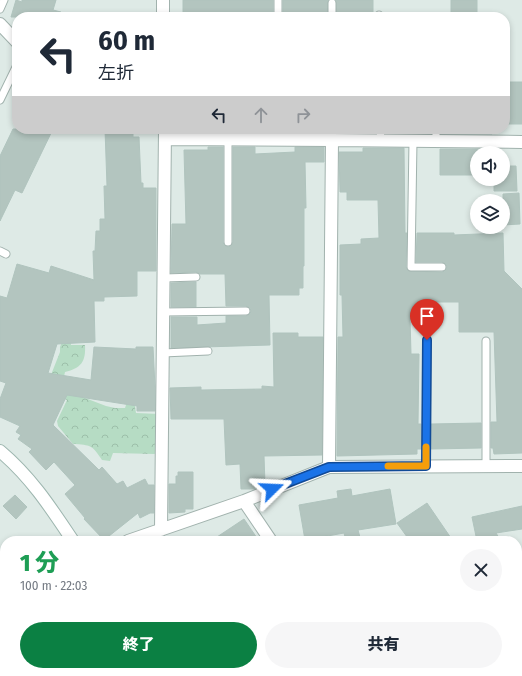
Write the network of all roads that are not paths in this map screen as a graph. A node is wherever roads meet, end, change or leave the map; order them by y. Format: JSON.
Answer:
{"nodes":[{"id":1,"x":4,"y":0,"type":"edge"},
{"id":2,"x":163,"y":0,"type":"edge"},
{"id":3,"x":278,"y":0,"type":"edge"},
{"id":4,"x":332,"y":3,"type":"dead end"},
{"id":5,"x":0,"y":9,"type":"edge"},
{"id":6,"x":163,"y":12,"type":"edge"},
{"id":7,"x":278,"y":12,"type":"edge"},
{"id":8,"x":332,"y":12,"type":"edge"},
{"id":9,"x":0,"y":24,"type":"edge"},
{"id":10,"x":12,"y":37,"type":"edge"},
{"id":11,"x":12,"y":75,"type":"edge"},
{"id":12,"x":0,"y":100,"type":"edge"},
{"id":13,"x":165,"y":134,"type":"edge"},
{"id":14,"x":279,"y":135,"type":"edge"},
{"id":15,"x":332,"y":135,"type":"edge"},
{"id":16,"x":381,"y":135,"type":"edge"},
{"id":17,"x":436,"y":135,"type":"edge"},
{"id":18,"x":228,"y":140,"type":"junction"},
{"id":19,"x":413,"y":141,"type":"junction"},
{"id":20,"x":522,"y":142,"type":"edge"},
{"id":21,"x":228,"y":242,"type":"dead end"},
{"id":22,"x":442,"y":267,"type":"dead end"},
{"id":23,"x":196,"y":277,"type":"dead end"},
{"id":24,"x":164,"y":278,"type":"junction"},
{"id":25,"x":246,"y":311,"type":"dead end"},
{"id":26,"x":163,"y":312,"type":"junction"},
{"id":27,"x":427,"y":340,"type":"dead end"},
{"id":28,"x":486,"y":341,"type":"dead end"},
{"id":29,"x":208,"y":351,"type":"dead end"},
{"id":30,"x":163,"y":353,"type":"junction"},
{"id":31,"x":0,"y":451,"type":"edge"},
{"id":32,"x":426,"y":466,"type":"junction"},
{"id":33,"x":486,"y":466,"type":"junction"},
{"id":34,"x":522,"y":466,"type":"edge"},
{"id":35,"x":329,"y":467,"type":"junction"},
{"id":36,"x":244,"y":500,"type":"junction"},
{"id":37,"x":161,"y":530,"type":"junction"},
{"id":38,"x":70,"y":536,"type":"edge"},
{"id":39,"x":143,"y":536,"type":"edge"},
{"id":40,"x":268,"y":536,"type":"edge"}],
"edges":[{"from":1,"to":5,"type":"lane"},
{"from":2,"to":6,"type":"street"},
{"from":3,"to":7,"type":"lane"},
{"from":4,"to":8,"type":"lane"},
{"from":9,"to":10,"type":"street"},
{"from":11,"to":12,"type":"lane"},
{"from":13,"to":18,"type":"street"},
{"from":13,"to":24,"type":"street"},
{"from":14,"to":15,"type":"street"},
{"from":14,"to":18,"type":"street"},
{"from":15,"to":16,"type":"street"},
{"from":15,"to":35,"type":"street"},
{"from":16,"to":19,"type":"street"},
{"from":17,"to":19,"type":"street"},
{"from":17,"to":20,"type":"street"},
{"from":18,"to":21,"type":"lane"},
{"from":19,"to":22,"type":"lane"},
{"from":23,"to":24,"type":"lane"},
{"from":24,"to":26,"type":"street"},
{"from":25,"to":26,"type":"lane"},
{"from":26,"to":30,"type":"street"},
{"from":27,"to":32,"type":"lane"},
{"from":28,"to":33,"type":"lane"},
{"from":29,"to":30,"type":"lane"},
{"from":30,"to":37,"type":"street"},
{"from":31,"to":38,"type":"street"},
{"from":32,"to":33,"type":"street"},
{"from":32,"to":35,"type":"street"},
{"from":33,"to":34,"type":"street"},
{"from":35,"to":36,"type":"street"},
{"from":36,"to":37,"type":"street"},
{"from":36,"to":40,"type":"street"},
{"from":37,"to":39,"type":"street"}]}
